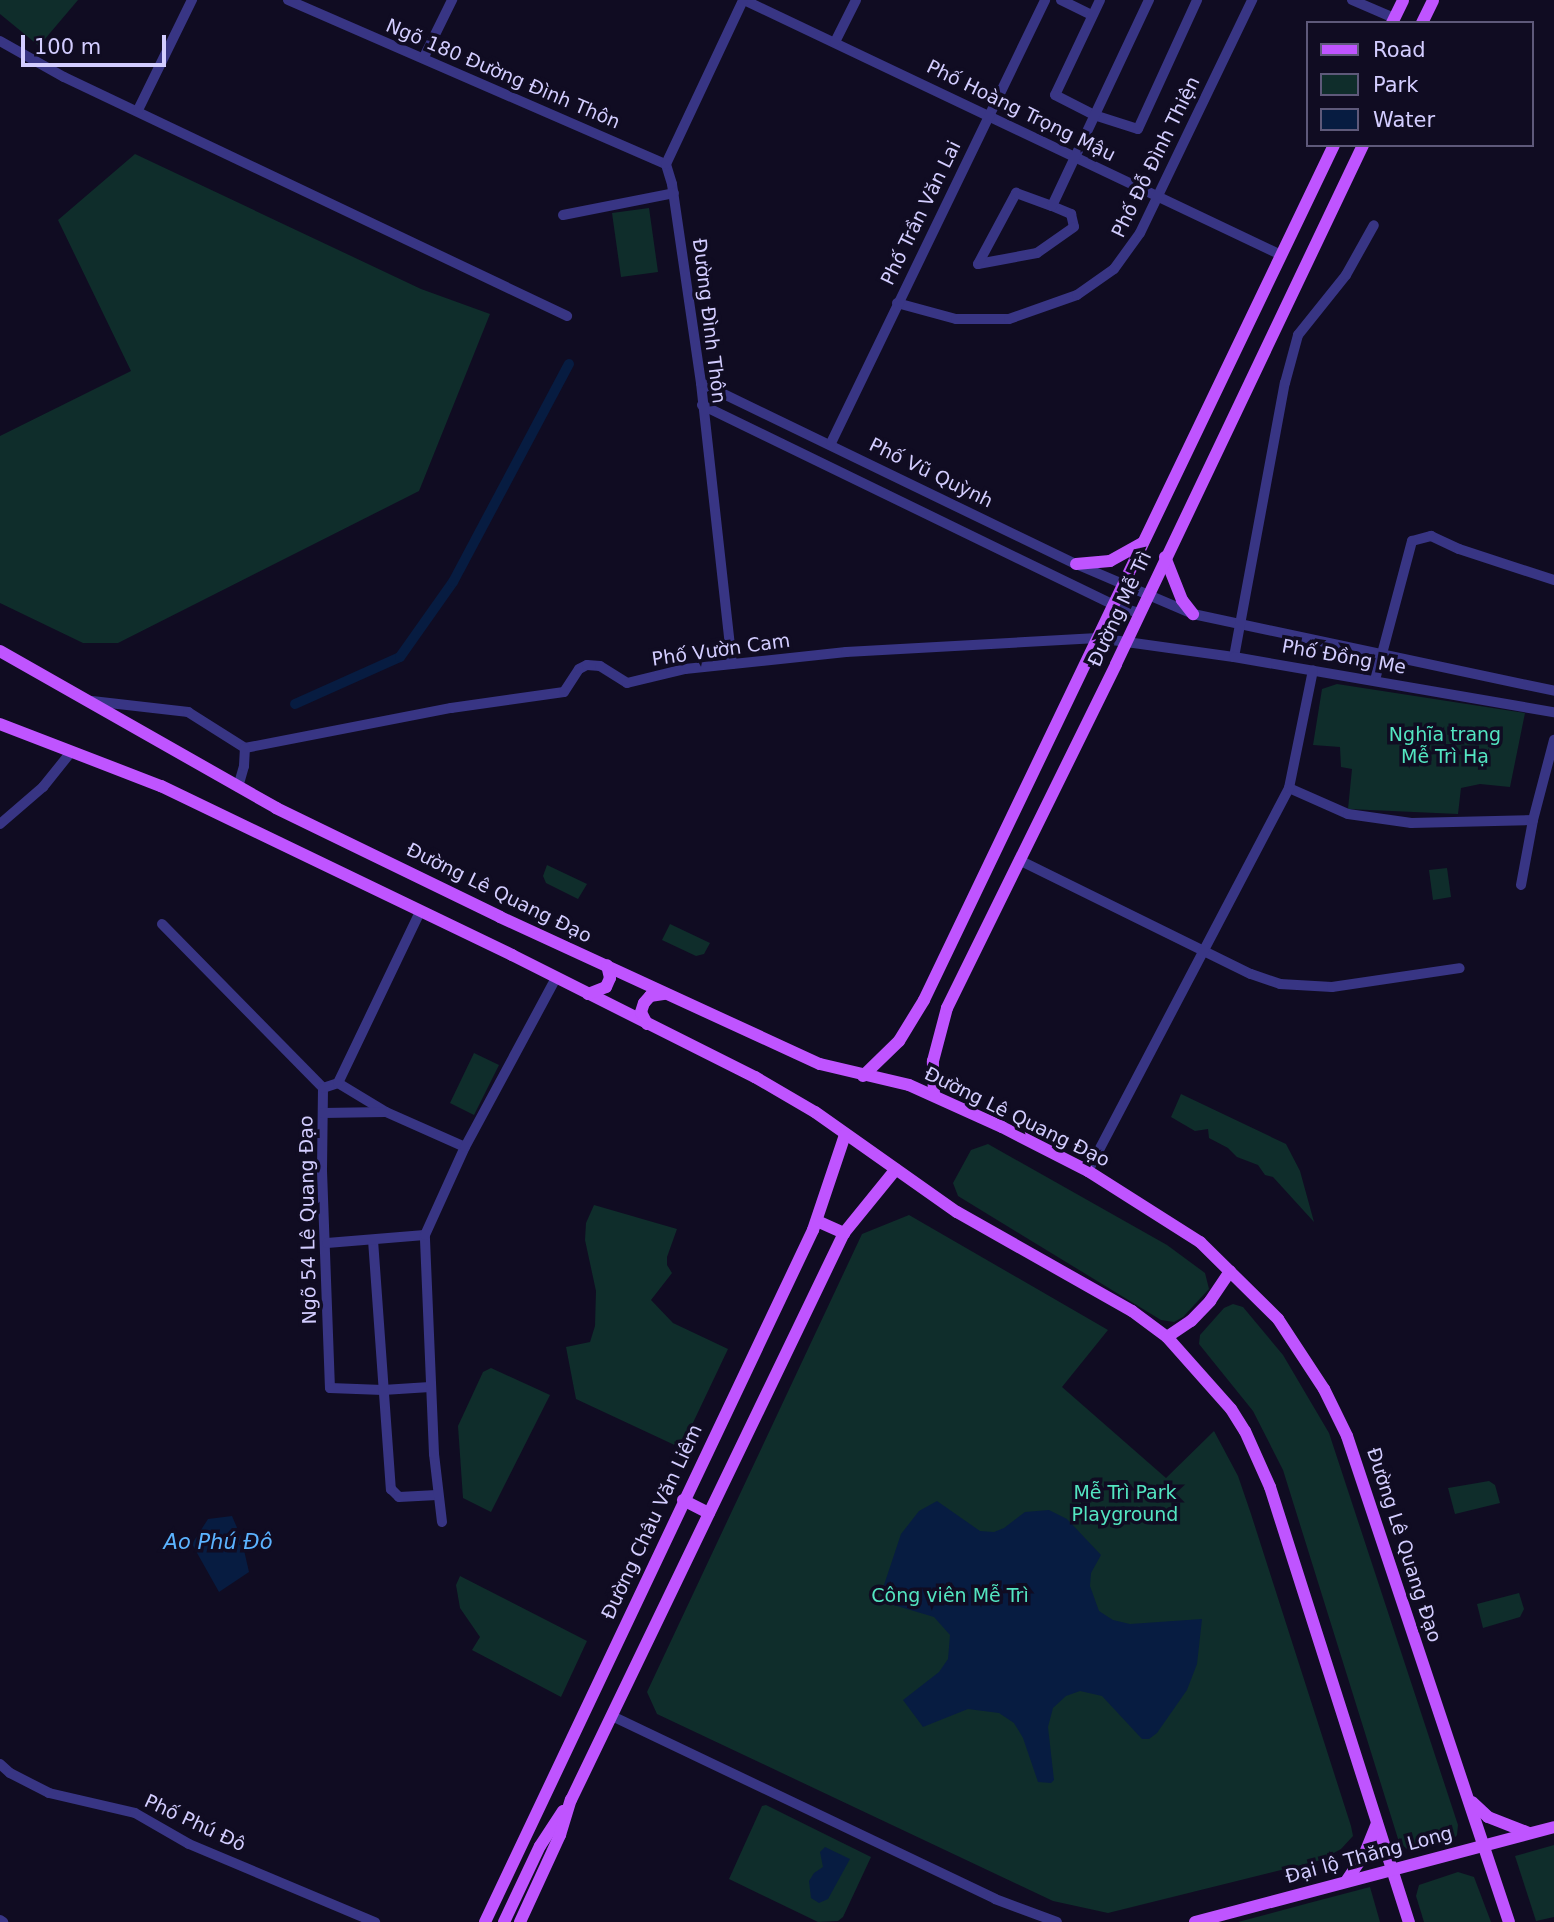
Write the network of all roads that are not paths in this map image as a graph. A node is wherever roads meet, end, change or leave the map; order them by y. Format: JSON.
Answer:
{"nodes":[{"id":1,"x":192,"y":0,"type":"edge"},
{"id":2,"x":288,"y":0,"type":"edge"},
{"id":3,"x":452,"y":0,"type":"edge"},
{"id":4,"x":744,"y":0,"type":"edge"},
{"id":5,"x":856,"y":0,"type":"edge"},
{"id":6,"x":1045,"y":0,"type":"edge"},
{"id":7,"x":1061,"y":0,"type":"edge"},
{"id":8,"x":1100,"y":0,"type":"edge"},
{"id":9,"x":1149,"y":0,"type":"edge"},
{"id":10,"x":1197,"y":0,"type":"edge"},
{"id":11,"x":1252,"y":0,"type":"edge"},
{"id":12,"x":1352,"y":0,"type":"edge"},
{"id":13,"x":1403,"y":0,"type":"edge"},
{"id":14,"x":1433,"y":0,"type":"edge"},
{"id":15,"x":1092,"y":15,"type":"junction"},
{"id":16,"x":1393,"y":21,"type":"edge"},
{"id":17,"x":1423,"y":21,"type":"edge"},
{"id":18,"x":0,"y":41,"type":"edge"},
{"id":19,"x":835,"y":41,"type":"junction"},
{"id":20,"x":425,"y":57,"type":"junction"},
{"id":21,"x":138,"y":110,"type":"junction"},
{"id":22,"x":1094,"y":114,"type":"junction"},
{"id":23,"x":988,"y":115,"type":"junction"},
{"id":24,"x":1333,"y":147,"type":"edge"},
{"id":25,"x":1362,"y":147,"type":"edge"},
{"id":26,"x":1076,"y":157,"type":"junction"},
{"id":27,"x":666,"y":164,"type":"junction"},
{"id":28,"x":674,"y":193,"type":"junction"},
{"id":29,"x":1158,"y":196,"type":"junction"},
{"id":30,"x":1052,"y":206,"type":"junction"},
{"id":31,"x":563,"y":215,"type":"dead end"},
{"id":32,"x":1374,"y":225,"type":"dead end"},
{"id":33,"x":1281,"y":255,"type":"junction"},
{"id":34,"x":897,"y":303,"type":"junction"},
{"id":35,"x":567,"y":316,"type":"dead end"},
{"id":36,"x":701,"y":383,"type":"junction"},
{"id":37,"x":702,"y":405,"type":"junction"},
{"id":38,"x":831,"y":443,"type":"junction"},
{"id":39,"x":1145,"y":541,"type":"junction"},
{"id":40,"x":1166,"y":557,"type":"junction"},
{"id":41,"x":1076,"y":564,"type":"junction"},
{"id":42,"x":1554,"y":580,"type":"edge"},
{"id":43,"x":1123,"y":585,"type":"junction"},
{"id":44,"x":1147,"y":595,"type":"junction"},
{"id":45,"x":1114,"y":605,"type":"junction"},
{"id":46,"x":1139,"y":613,"type":"junction"},
{"id":47,"x":1194,"y":614,"type":"junction"},
{"id":48,"x":1241,"y":624,"type":"junction"},
{"id":49,"x":1098,"y":638,"type":"junction"},
{"id":50,"x":1127,"y":641,"type":"junction"},
{"id":51,"x":0,"y":651,"type":"edge"},
{"id":52,"x":1381,"y":655,"type":"junction"},
{"id":53,"x":1234,"y":657,"type":"junction"},
{"id":54,"x":732,"y":664,"type":"junction"},
{"id":55,"x":1313,"y":670,"type":"junction"},
{"id":56,"x":1375,"y":680,"type":"junction"},
{"id":57,"x":1554,"y":691,"type":"edge"},
{"id":58,"x":86,"y":700,"type":"junction"},
{"id":59,"x":1554,"y":712,"type":"edge"},
{"id":60,"x":0,"y":724,"type":"edge"},
{"id":61,"x":1554,"y":740,"type":"edge"},
{"id":62,"x":245,"y":748,"type":"junction"},
{"id":63,"x":71,"y":752,"type":"junction"},
{"id":64,"x":238,"y":787,"type":"junction"},
{"id":65,"x":1289,"y":788,"type":"junction"},
{"id":66,"x":1533,"y":820,"type":"junction"},
{"id":67,"x":0,"y":824,"type":"edge"},
{"id":68,"x":1019,"y":860,"type":"junction"},
{"id":69,"x":1521,"y":885,"type":"dead end"},
{"id":70,"x":420,"y":912,"type":"junction"},
{"id":71,"x":162,"y":924,"type":"dead end"},
{"id":72,"x":1203,"y":949,"type":"junction"},
{"id":73,"x":607,"y":965,"type":"junction"},
{"id":74,"x":1460,"y":968,"type":"dead end"},
{"id":75,"x":556,"y":978,"type":"junction"},
{"id":76,"x":589,"y":994,"type":"junction"},
{"id":77,"x":666,"y":994,"type":"junction"},
{"id":78,"x":924,"y":1000,"type":"junction"},
{"id":79,"x":946,"y":1010,"type":"junction"},
{"id":80,"x":648,"y":1025,"type":"junction"},
{"id":81,"x":863,"y":1076,"type":"junction"},
{"id":82,"x":338,"y":1083,"type":"junction"},
{"id":83,"x":323,"y":1088,"type":"junction"},
{"id":84,"x":933,"y":1095,"type":"junction"},
{"id":85,"x":386,"y":1112,"type":"junction"},
{"id":86,"x":323,"y":1113,"type":"junction"},
{"id":87,"x":845,"y":1135,"type":"junction"},
{"id":88,"x":465,"y":1147,"type":"junction"},
{"id":89,"x":896,"y":1169,"type":"junction"},
{"id":90,"x":1088,"y":1171,"type":"junction"},
{"id":91,"x":817,"y":1221,"type":"junction"},
{"id":92,"x":844,"y":1233,"type":"junction"},
{"id":93,"x":425,"y":1235,"type":"junction"},
{"id":94,"x":373,"y":1240,"type":"junction"},
{"id":95,"x":327,"y":1243,"type":"junction"},
{"id":96,"x":1230,"y":1271,"type":"junction"},
{"id":97,"x":1167,"y":1337,"type":"junction"},
{"id":98,"x":430,"y":1387,"type":"junction"},
{"id":99,"x":383,"y":1390,"type":"junction"},
{"id":100,"x":437,"y":1495,"type":"junction"},
{"id":101,"x":683,"y":1500,"type":"junction"},
{"id":102,"x":709,"y":1513,"type":"junction"},
{"id":103,"x":442,"y":1522,"type":"dead end"},
{"id":104,"x":612,"y":1716,"type":"junction"},
{"id":105,"x":0,"y":1764,"type":"edge"},
{"id":106,"x":1469,"y":1799,"type":"junction"},
{"id":107,"x":571,"y":1800,"type":"junction"},
{"id":108,"x":1377,"y":1823,"type":"junction"},
{"id":109,"x":1554,"y":1828,"type":"edge"},
{"id":110,"x":1529,"y":1833,"type":"junction"},
{"id":111,"x":1484,"y":1844,"type":"junction"},
{"id":112,"x":1391,"y":1868,"type":"junction"},
{"id":113,"x":1347,"y":1880,"type":"junction"},
{"id":114,"x":1021,"y":1911,"type":"junction"},
{"id":115,"x":374,"y":1922,"type":"edge"},
{"id":116,"x":485,"y":1922,"type":"edge"},
{"id":117,"x":504,"y":1922,"type":"edge"},
{"id":118,"x":520,"y":1922,"type":"edge"},
{"id":119,"x":1029,"y":1922,"type":"edge"},
{"id":120,"x":1057,"y":1922,"type":"edge"},
{"id":121,"x":1195,"y":1922,"type":"edge"},
{"id":122,"x":1409,"y":1922,"type":"edge"},
{"id":123,"x":1509,"y":1922,"type":"edge"}],
"edges":[{"from":1,"to":21,"type":"street"},
{"from":2,"to":20,"type":"street","name":"Ngõ 180 Đường Đình Thôn"},
{"from":3,"to":20,"type":"street"},
{"from":4,"to":19,"type":"street","name":"Phố Hoàng Trọng Mậu"},
{"from":4,"to":27,"type":"street"},
{"from":5,"to":19,"type":"street"},
{"from":6,"to":23,"type":"street","name":"Phố Trần Văn Lai"},
{"from":7,"to":15,"type":"street"},
{"from":8,"to":15,"type":"street"},
{"from":9,"to":22,"type":"street"},
{"from":10,"to":22,"type":"street"},
{"from":11,"to":29,"type":"street","name":"Phố Đỗ Đình Thiện"},
{"from":12,"to":16,"type":"street"},
{"from":13,"to":16,"type":"main road"},
{"from":14,"to":17,"type":"main road"},
{"from":15,"to":22,"type":"street"},
{"from":18,"to":21,"type":"street"},
{"from":19,"to":23,"type":"street","name":"Phố Hoàng Trọng Mậu"},
{"from":20,"to":27,"type":"street","name":"Ngõ 180 Đường Đình Thôn"},
{"from":21,"to":35,"type":"street"},
{"from":22,"to":26,"type":"street"},
{"from":23,"to":26,"type":"street","name":"Phố Hoàng Trọng Mậu"},
{"from":23,"to":34,"type":"street","name":"Phố Trần Văn Lai"},
{"from":24,"to":33,"type":"main road","name":"Đường Mễ Trì"},
{"from":25,"to":40,"type":"main road","name":"Đường Mễ Trì"},
{"from":26,"to":29,"type":"street","name":"Phố Hoàng Trọng Mậu"},
{"from":26,"to":30,"type":"street"},
{"from":27,"to":28,"type":"street","name":"Đường Đình Thôn"},
{"from":28,"to":31,"type":"street"},
{"from":28,"to":36,"type":"street","name":"Đường Đình Thôn"},
{"from":29,"to":33,"type":"street","name":"Phố Hoàng Trọng Mậu"},
{"from":29,"to":34,"type":"street","name":"Phố Đỗ Đình Thiện"},
{"from":30,"to":30,"type":"street"},
{"from":32,"to":48,"type":"street"},
{"from":33,"to":39,"type":"main road","name":"Đường Mễ Trì"},
{"from":34,"to":38,"type":"street","name":"Phố Trần Văn Lai"},
{"from":36,"to":37,"type":"street","name":"Đường Đình Thôn"},
{"from":36,"to":38,"type":"street","name":"Phố Vũ Quỳnh"},
{"from":37,"to":45,"type":"street","name":"Phố Vũ Quỳnh"},
{"from":37,"to":54,"type":"street","name":"Đường Đình Thôn"},
{"from":38,"to":41,"type":"street","name":"Phố Vũ Quỳnh"},
{"from":39,"to":41,"type":"main road"},
{"from":39,"to":43,"type":"main road","name":"Đường Mễ Trì"},
{"from":40,"to":44,"type":"main road","name":"Đường Mễ Trì"},
{"from":40,"to":47,"type":"main road"},
{"from":41,"to":43,"type":"street","name":"Phố Vũ Quỳnh"},
{"from":42,"to":52,"type":"street"},
{"from":43,"to":44,"type":"street","name":"Phố Vũ Quỳnh"},
{"from":43,"to":45,"type":"main road","name":"Đường Mễ Trì"},
{"from":44,"to":46,"type":"main road","name":"Đường Mễ Trì"},
{"from":44,"to":47,"type":"street","name":"Phố Đồng Me"},
{"from":45,"to":46,"type":"street"},
{"from":45,"to":49,"type":"main road","name":"Đường Mễ Trì"},
{"from":46,"to":50,"type":"main road","name":"Đường Mễ Trì"},
{"from":47,"to":48,"type":"street","name":"Phố Đồng Me"},
{"from":48,"to":52,"type":"street","name":"Phố Đồng Me"},
{"from":48,"to":53,"type":"street"},
{"from":49,"to":50,"type":"street","name":"Phố Vườn Cam"},
{"from":49,"to":54,"type":"street","name":"Phố Vườn Cam"},
{"from":49,"to":78,"type":"main road","name":"Đường Mễ Trì"},
{"from":50,"to":53,"type":"street","name":"Phố Đồng Me"},
{"from":50,"to":68,"type":"main road","name":"Đường Mễ Trì"},
{"from":51,"to":58,"type":"main road","name":"Đường Lê Quang Đạo"},
{"from":52,"to":56,"type":"street"},
{"from":52,"to":57,"type":"street","name":"Phố Đồng Me"},
{"from":53,"to":55,"type":"street","name":"Phố Đồng Me"},
{"from":54,"to":62,"type":"street","name":"Phố Vườn Cam"},
{"from":55,"to":56,"type":"street","name":"Phố Đồng Me"},
{"from":55,"to":65,"type":"street"},
{"from":56,"to":59,"type":"street","name":"Phố Đồng Me"},
{"from":58,"to":62,"type":"street"},
{"from":58,"to":64,"type":"main road","name":"Đường Lê Quang Đạo"},
{"from":60,"to":63,"type":"main road"},
{"from":61,"to":66,"type":"street"},
{"from":62,"to":64,"type":"street"},
{"from":63,"to":67,"type":"street"},
{"from":63,"to":70,"type":"main road"},
{"from":64,"to":73,"type":"main road","name":"Đường Lê Quang Đạo"},
{"from":65,"to":66,"type":"street"},
{"from":65,"to":72,"type":"street"},
{"from":66,"to":69,"type":"street"},
{"from":68,"to":72,"type":"street"},
{"from":68,"to":79,"type":"main road","name":"Đường Mễ Trì"},
{"from":70,"to":75,"type":"main road"},
{"from":70,"to":82,"type":"street"},
{"from":71,"to":83,"type":"street"},
{"from":72,"to":74,"type":"street"},
{"from":72,"to":90,"type":"street"},
{"from":73,"to":76,"type":"main road"},
{"from":73,"to":77,"type":"main road","name":"Đường Lê Quang Đạo"},
{"from":75,"to":76,"type":"main road"},
{"from":75,"to":88,"type":"street"},
{"from":76,"to":80,"type":"main road"},
{"from":77,"to":80,"type":"main road"},
{"from":77,"to":81,"type":"main road","name":"Đường Lê Quang Đạo"},
{"from":78,"to":79,"type":"main road"},
{"from":78,"to":81,"type":"main road","name":"Đường Mễ Trì"},
{"from":79,"to":84,"type":"main road","name":"Đường Mễ Trì"},
{"from":80,"to":87,"type":"main road"},
{"from":81,"to":84,"type":"main road","name":"Đường Lê Quang Đạo"},
{"from":82,"to":83,"type":"street","name":"Ngõ 54 Lê Quang Đạo"},
{"from":82,"to":85,"type":"street"},
{"from":83,"to":86,"type":"street","name":"Ngõ 54 Lê Quang Đạo"},
{"from":84,"to":90,"type":"main road","name":"Đường Lê Quang Đạo"},
{"from":85,"to":86,"type":"street"},
{"from":85,"to":88,"type":"street"},
{"from":86,"to":95,"type":"street","name":"Ngõ 54 Lê Quang Đạo"},
{"from":87,"to":89,"type":"main road"},
{"from":87,"to":91,"type":"main road","name":"Đường Châu Văn Liêm"},
{"from":88,"to":93,"type":"street"},
{"from":89,"to":92,"type":"main road"},
{"from":89,"to":97,"type":"main road"},
{"from":90,"to":96,"type":"main road","name":"Đường Lê Quang Đạo"},
{"from":91,"to":92,"type":"main road"},
{"from":91,"to":101,"type":"main road","name":"Đường Châu Văn Liêm"},
{"from":92,"to":102,"type":"main road"},
{"from":93,"to":94,"type":"street"},
{"from":93,"to":98,"type":"street"},
{"from":94,"to":95,"type":"street"},
{"from":94,"to":99,"type":"street"},
{"from":95,"to":99,"type":"street","name":"Ngõ 54 Lê Quang Đạo"},
{"from":96,"to":97,"type":"main road"},
{"from":96,"to":106,"type":"main road","name":"Đường Lê Quang Đạo"},
{"from":97,"to":108,"type":"main road"},
{"from":98,"to":99,"type":"street"},
{"from":98,"to":100,"type":"street"},
{"from":99,"to":100,"type":"street"},
{"from":100,"to":103,"type":"street"},
{"from":101,"to":102,"type":"main road"},
{"from":101,"to":116,"type":"main road","name":"Đường Châu Văn Liêm"},
{"from":102,"to":104,"type":"main road"},
{"from":104,"to":107,"type":"main road"},
{"from":104,"to":114,"type":"street"},
{"from":105,"to":115,"type":"street","name":"Phố Phú Đô"},
{"from":106,"to":110,"type":"main road"},
{"from":106,"to":111,"type":"main road","name":"Đường Lê Quang Đạo"},
{"from":107,"to":117,"type":"main road"},
{"from":107,"to":118,"type":"main road"},
{"from":108,"to":112,"type":"main road"},
{"from":108,"to":113,"type":"main road"},
{"from":109,"to":110,"type":"main road","name":"Đại lộ Thăng Long"},
{"from":110,"to":111,"type":"main road","name":"Đại lộ Thăng Long"},
{"from":111,"to":112,"type":"main road","name":"Đại lộ Thăng Long"},
{"from":111,"to":123,"type":"main road","name":"Đường Lê Quang Đạo"},
{"from":112,"to":113,"type":"main road","name":"Đại lộ Thăng Long"},
{"from":112,"to":122,"type":"main road"},
{"from":113,"to":121,"type":"main road","name":"Đại lộ Thăng Long"},
{"from":114,"to":119,"type":"street"},
{"from":114,"to":120,"type":"street"}]}
